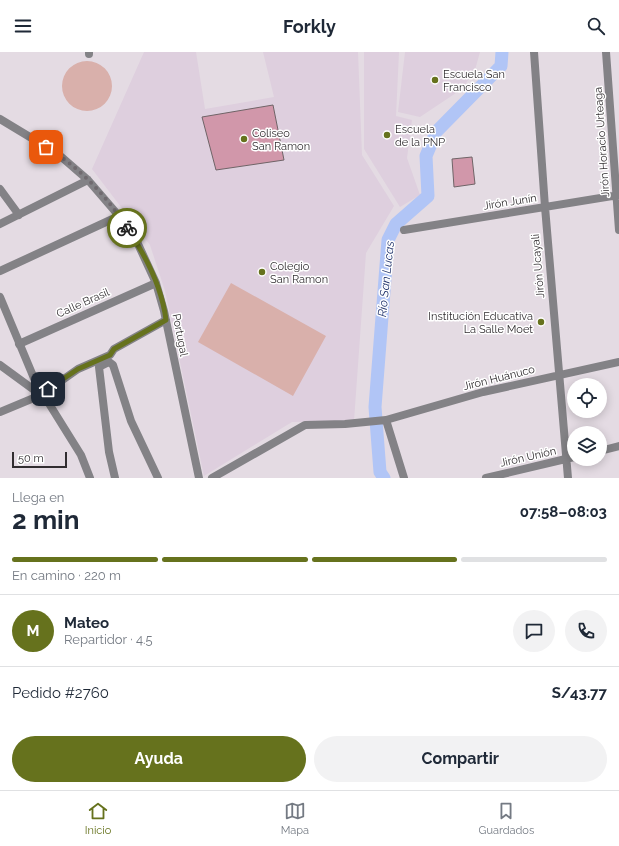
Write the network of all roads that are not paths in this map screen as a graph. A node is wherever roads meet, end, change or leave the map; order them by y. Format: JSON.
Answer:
{"nodes":[{"id":1,"x":534,"y":52,"type":"edge"},
{"id":2,"x":606,"y":52,"type":"edge"},
{"id":3,"x":0,"y":119,"type":"edge"},
{"id":4,"x":88,"y":180,"type":"junction"},
{"id":5,"x":0,"y":189,"type":"edge"},
{"id":6,"x":618,"y":196,"type":"edge"},
{"id":7,"x":545,"y":208,"type":"junction"},
{"id":8,"x":19,"y":215,"type":"junction"},
{"id":9,"x":119,"y":216,"type":"junction"},
{"id":10,"x":0,"y":224,"type":"edge"},
{"id":11,"x":404,"y":230,"type":"dead end"},
{"id":12,"x":619,"y":230,"type":"edge"},
{"id":13,"x":0,"y":271,"type":"edge"},
{"id":14,"x":156,"y":283,"type":"junction"},
{"id":15,"x":0,"y":297,"type":"edge"},
{"id":16,"x":166,"y":320,"type":"junction"},
{"id":17,"x":19,"y":344,"type":"junction"},
{"id":18,"x":109,"y":358,"type":"junction"},
{"id":19,"x":619,"y":362,"type":"edge"},
{"id":20,"x":0,"y":365,"type":"edge"},
{"id":21,"x":558,"y":375,"type":"junction"},
{"id":22,"x":41,"y":395,"type":"junction"},
{"id":23,"x":0,"y":412,"type":"edge"},
{"id":24,"x":384,"y":420,"type":"junction"},
{"id":25,"x":619,"y":446,"type":"edge"},
{"id":26,"x":607,"y":449,"type":"edge"},
{"id":27,"x":565,"y":460,"type":"junction"},
{"id":28,"x":90,"y":478,"type":"edge"},
{"id":29,"x":115,"y":478,"type":"edge"},
{"id":30,"x":158,"y":478,"type":"edge"},
{"id":31,"x":199,"y":478,"type":"edge"},
{"id":32,"x":212,"y":478,"type":"edge"},
{"id":33,"x":404,"y":478,"type":"edge"},
{"id":34,"x":486,"y":478,"type":"edge"},
{"id":35,"x":568,"y":478,"type":"edge"}],
"edges":[{"from":1,"to":7,"type":"street","name":"Jirón Ucayali"},
{"from":2,"to":6,"type":"street","name":"Jirón Horacio Urteaga"},
{"from":3,"to":4,"type":"street","name":"Portugal"},
{"from":4,"to":8,"type":"street"},
{"from":4,"to":9,"type":"street","name":"Portugal"},
{"from":5,"to":8,"type":"street"},
{"from":6,"to":7,"type":"street","name":"Jirón Junín"},
{"from":6,"to":12,"type":"street","name":"Jirón Horacio Urteaga"},
{"from":7,"to":11,"type":"street","name":"Jirón Junín"},
{"from":7,"to":21,"type":"street","name":"Jirón Ucayali"},
{"from":8,"to":10,"type":"street"},
{"from":9,"to":13,"type":"street"},
{"from":9,"to":14,"type":"street","name":"Portugal"},
{"from":14,"to":16,"type":"street","name":"Portugal"},
{"from":14,"to":17,"type":"street","name":"Calle Brasil"},
{"from":15,"to":17,"type":"street"},
{"from":16,"to":18,"type":"street"},
{"from":16,"to":31,"type":"street","name":"Portugal"},
{"from":17,"to":22,"type":"street"},
{"from":18,"to":22,"type":"street"},
{"from":18,"to":29,"type":"street"},
{"from":18,"to":30,"type":"street"},
{"from":19,"to":21,"type":"street","name":"Jirón Huánuco"},
{"from":20,"to":22,"type":"street"},
{"from":21,"to":24,"type":"street","name":"Jirón Huánuco"},
{"from":21,"to":27,"type":"street","name":"Jirón Ucayali"},
{"from":22,"to":23,"type":"street"},
{"from":22,"to":28,"type":"street"},
{"from":24,"to":32,"type":"street","name":"Jirón Huánuco"},
{"from":24,"to":33,"type":"street"},
{"from":25,"to":26,"type":"street"},
{"from":27,"to":34,"type":"street","name":"Jirón Unión"},
{"from":27,"to":35,"type":"street","name":"Jirón Ucayali"}]}
